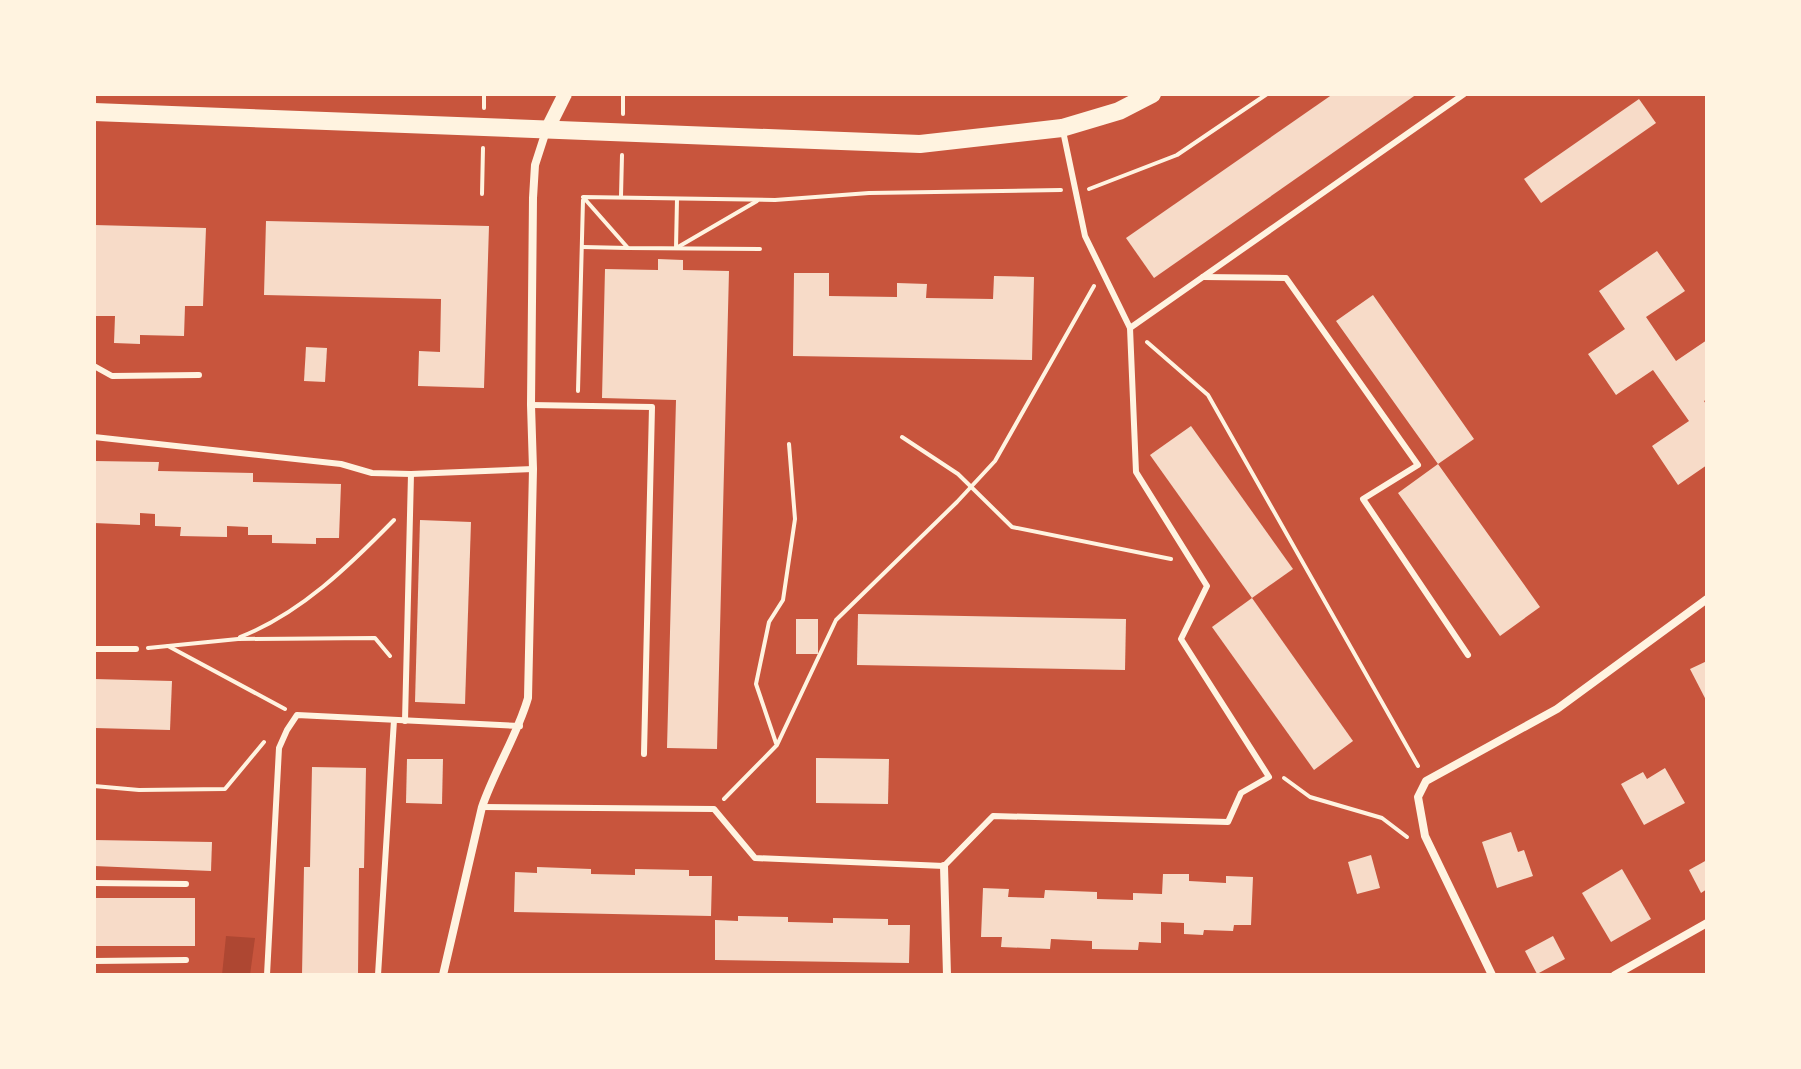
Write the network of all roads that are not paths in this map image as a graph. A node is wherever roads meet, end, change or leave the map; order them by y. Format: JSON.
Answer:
{"nodes":[{"id":1,"x":565,"y":94,"type":"edge"},
{"id":2,"x":1152,"y":94,"type":"edge"},
{"id":3,"x":1464,"y":94,"type":"edge"},
{"id":4,"x":94,"y":112,"type":"edge"},
{"id":5,"x":1062,"y":128,"type":"junction"},
{"id":6,"x":547,"y":130,"type":"junction"},
{"id":7,"x":1203,"y":277,"type":"junction"},
{"id":8,"x":1130,"y":328,"type":"junction"},
{"id":9,"x":94,"y":366,"type":"edge"},
{"id":10,"x":199,"y":375,"type":"dead end"},
{"id":11,"x":531,"y":405,"type":"junction"},
{"id":12,"x":94,"y":437,"type":"edge"},
{"id":13,"x":533,"y":469,"type":"junction"},
{"id":14,"x":411,"y":474,"type":"junction"},
{"id":15,"x":1707,"y":599,"type":"edge"},
{"id":16,"x":94,"y":649,"type":"edge"},
{"id":17,"x":136,"y":649,"type":"road end"},
{"id":18,"x":1468,"y":655,"type":"dead end"},
{"id":19,"x":394,"y":720,"type":"junction"},
{"id":20,"x":405,"y":721,"type":"junction"},
{"id":21,"x":520,"y":726,"type":"junction"},
{"id":22,"x":644,"y":754,"type":"dead end"},
{"id":23,"x":482,"y":807,"type":"junction"},
{"id":24,"x":944,"y":866,"type":"junction"},
{"id":25,"x":94,"y":883,"type":"edge"},
{"id":26,"x":186,"y":884,"type":"dead end"},
{"id":27,"x":1707,"y":923,"type":"edge"},
{"id":28,"x":186,"y":960,"type":"dead end"},
{"id":29,"x":94,"y":961,"type":"edge"},
{"id":30,"x":267,"y":975,"type":"edge"},
{"id":31,"x":378,"y":975,"type":"edge"},
{"id":32,"x":443,"y":975,"type":"edge"},
{"id":33,"x":947,"y":975,"type":"edge"},
{"id":34,"x":1492,"y":975,"type":"edge"},
{"id":35,"x":1615,"y":975,"type":"edge"}],
"edges":[{"from":1,"to":6,"type":"street"},
{"from":2,"to":5,"type":"main road"},
{"from":3,"to":7,"type":"lane"},
{"from":4,"to":6,"type":"main road"},
{"from":5,"to":6,"type":"main road"},
{"from":5,"to":8,"type":"lane"},
{"from":6,"to":11,"type":"street"},
{"from":7,"to":8,"type":"lane"},
{"from":7,"to":18,"type":"lane"},
{"from":8,"to":24,"type":"lane"},
{"from":9,"to":10,"type":"lane"},
{"from":11,"to":13,"type":"street"},
{"from":11,"to":22,"type":"lane"},
{"from":12,"to":14,"type":"lane"},
{"from":13,"to":14,"type":"lane"},
{"from":13,"to":21,"type":"street"},
{"from":14,"to":20,"type":"lane"},
{"from":15,"to":34,"type":"street"},
{"from":16,"to":17,"type":"lane"},
{"from":19,"to":20,"type":"lane"},
{"from":19,"to":30,"type":"lane"},
{"from":19,"to":31,"type":"lane"},
{"from":20,"to":21,"type":"lane"},
{"from":21,"to":23,"type":"street"},
{"from":23,"to":24,"type":"lane"},
{"from":23,"to":32,"type":"street"},
{"from":24,"to":33,"type":"street"},
{"from":25,"to":26,"type":"lane"},
{"from":27,"to":35,"type":"street"},
{"from":28,"to":29,"type":"lane"}]}
